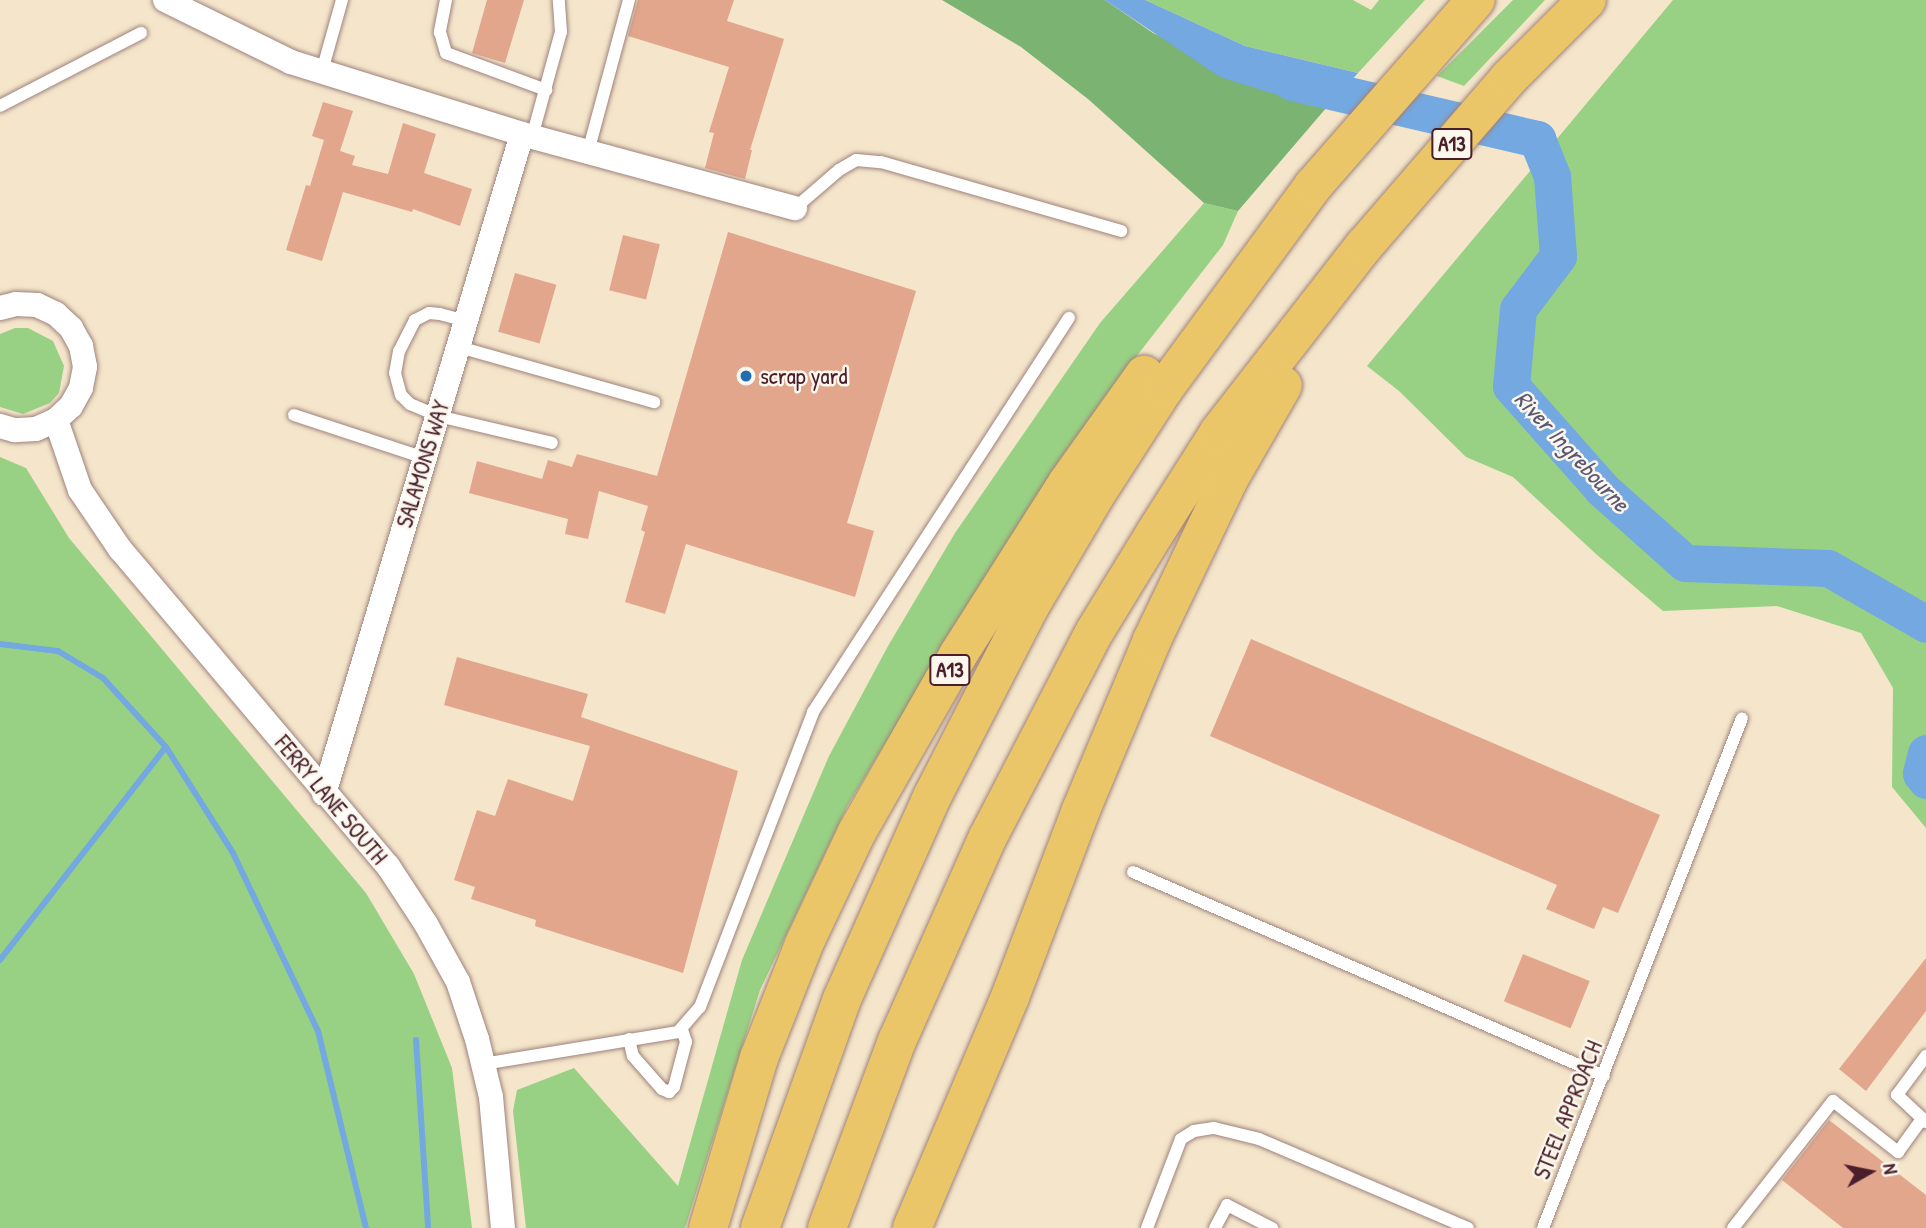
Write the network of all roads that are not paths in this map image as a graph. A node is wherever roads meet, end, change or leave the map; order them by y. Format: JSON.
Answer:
{"nodes":[{"id":1,"x":165,"y":0,"type":"edge"},
{"id":2,"x":342,"y":0,"type":"edge"},
{"id":3,"x":446,"y":0,"type":"edge"},
{"id":4,"x":559,"y":0,"type":"edge"},
{"id":5,"x":629,"y":0,"type":"edge"},
{"id":6,"x":1476,"y":0,"type":"edge"},
{"id":7,"x":1587,"y":0,"type":"edge"},
{"id":8,"x":141,"y":33,"type":"dead end"},
{"id":9,"x":322,"y":71,"type":"junction"},
{"id":10,"x":546,"y":90,"type":"junction"},
{"id":11,"x":0,"y":106,"type":"edge"},
{"id":12,"x":527,"y":135,"type":"junction"},
{"id":13,"x":587,"y":152,"type":"junction"},
{"id":14,"x":1322,"y":175,"type":"junction"},
{"id":15,"x":795,"y":208,"type":"joint"},
{"id":16,"x":1121,"y":231,"type":"dead end"},
{"id":17,"x":1364,"y":246,"type":"junction"},
{"id":18,"x":0,"y":308,"type":"edge"},
{"id":19,"x":1069,"y":318,"type":"dead end"},
{"id":20,"x":466,"y":321,"type":"junction"},
{"id":21,"x":458,"y":346,"type":"junction"},
{"id":22,"x":654,"y":402,"type":"dead end"},
{"id":23,"x":294,"y":415,"type":"dead end"},
{"id":24,"x":438,"y":416,"type":"junction"},
{"id":25,"x":56,"y":420,"type":"junction"},
{"id":26,"x":0,"y":426,"type":"edge"},
{"id":27,"x":552,"y":443,"type":"dead end"},
{"id":28,"x":425,"y":458,"type":"junction"},
{"id":29,"x":1742,"y":718,"type":"dead end"},
{"id":30,"x":324,"y":794,"type":"junction"},
{"id":31,"x":1133,"y":872,"type":"dead end"},
{"id":32,"x":681,"y":1030,"type":"junction"},
{"id":33,"x":629,"y":1040,"type":"junction"},
{"id":34,"x":1926,"y":1056,"type":"edge"},
{"id":35,"x":483,"y":1064,"type":"junction"},
{"id":36,"x":1604,"y":1076,"type":"junction"},
{"id":37,"x":1924,"y":1121,"type":"edge"},
{"id":38,"x":503,"y":1228,"type":"edge"},
{"id":39,"x":708,"y":1228,"type":"edge"},
{"id":40,"x":760,"y":1228,"type":"edge"},
{"id":41,"x":827,"y":1228,"type":"edge"},
{"id":42,"x":912,"y":1228,"type":"edge"},
{"id":43,"x":1147,"y":1228,"type":"edge"},
{"id":44,"x":1215,"y":1228,"type":"edge"},
{"id":45,"x":1272,"y":1228,"type":"edge"},
{"id":46,"x":1468,"y":1228,"type":"edge"},
{"id":47,"x":1544,"y":1228,"type":"edge"},
{"id":48,"x":1733,"y":1228,"type":"edge"}],
"edges":[{"from":1,"to":9,"type":"street"},
{"from":2,"to":9,"type":"lane"},
{"from":3,"to":10,"type":"lane"},
{"from":4,"to":10,"type":"lane"},
{"from":5,"to":13,"type":"lane"},
{"from":6,"to":14,"type":"highway","number":"A13"},
{"from":7,"to":17,"type":"highway","number":"A13"},
{"from":8,"to":11,"type":"lane"},
{"from":9,"to":12,"type":"street"},
{"from":10,"to":12,"type":"lane"},
{"from":12,"to":13,"type":"street"},
{"from":12,"to":20,"type":"street","name":"SALAMONS WAY"},
{"from":13,"to":15,"type":"street"},
{"from":14,"to":39,"type":"highway","number":"A13"},
{"from":14,"to":40,"type":"highway","number":"A13"},
{"from":15,"to":16,"type":"lane"},
{"from":17,"to":41,"type":"highway","number":"A13"},
{"from":17,"to":42,"type":"highway","number":"A13"},
{"from":18,"to":25,"type":"street"},
{"from":19,"to":32,"type":"lane"},
{"from":20,"to":21,"type":"street","name":"SALAMONS WAY"},
{"from":20,"to":24,"type":"lane"},
{"from":21,"to":22,"type":"lane"},
{"from":21,"to":24,"type":"street","name":"SALAMONS WAY"},
{"from":23,"to":28,"type":"lane"},
{"from":24,"to":27,"type":"lane"},
{"from":24,"to":28,"type":"street","name":"SALAMONS WAY"},
{"from":25,"to":26,"type":"street"},
{"from":25,"to":30,"type":"street","name":"FERRY LANE SOUTH"},
{"from":28,"to":30,"type":"street","name":"SALAMONS WAY"},
{"from":29,"to":36,"type":"lane","name":"STEEL APPROACH"},
{"from":30,"to":35,"type":"street","name":"FERRY LANE SOUTH"},
{"from":31,"to":36,"type":"lane"},
{"from":32,"to":33,"type":"lane"},
{"from":32,"to":33,"type":"lane"},
{"from":33,"to":35,"type":"lane"},
{"from":34,"to":37,"type":"lane"},
{"from":35,"to":38,"type":"street","name":"FERRY LANE SOUTH"},
{"from":36,"to":47,"type":"lane","name":"STEEL APPROACH"},
{"from":37,"to":48,"type":"lane"},
{"from":43,"to":46,"type":"lane"},
{"from":44,"to":45,"type":"lane"}]}
